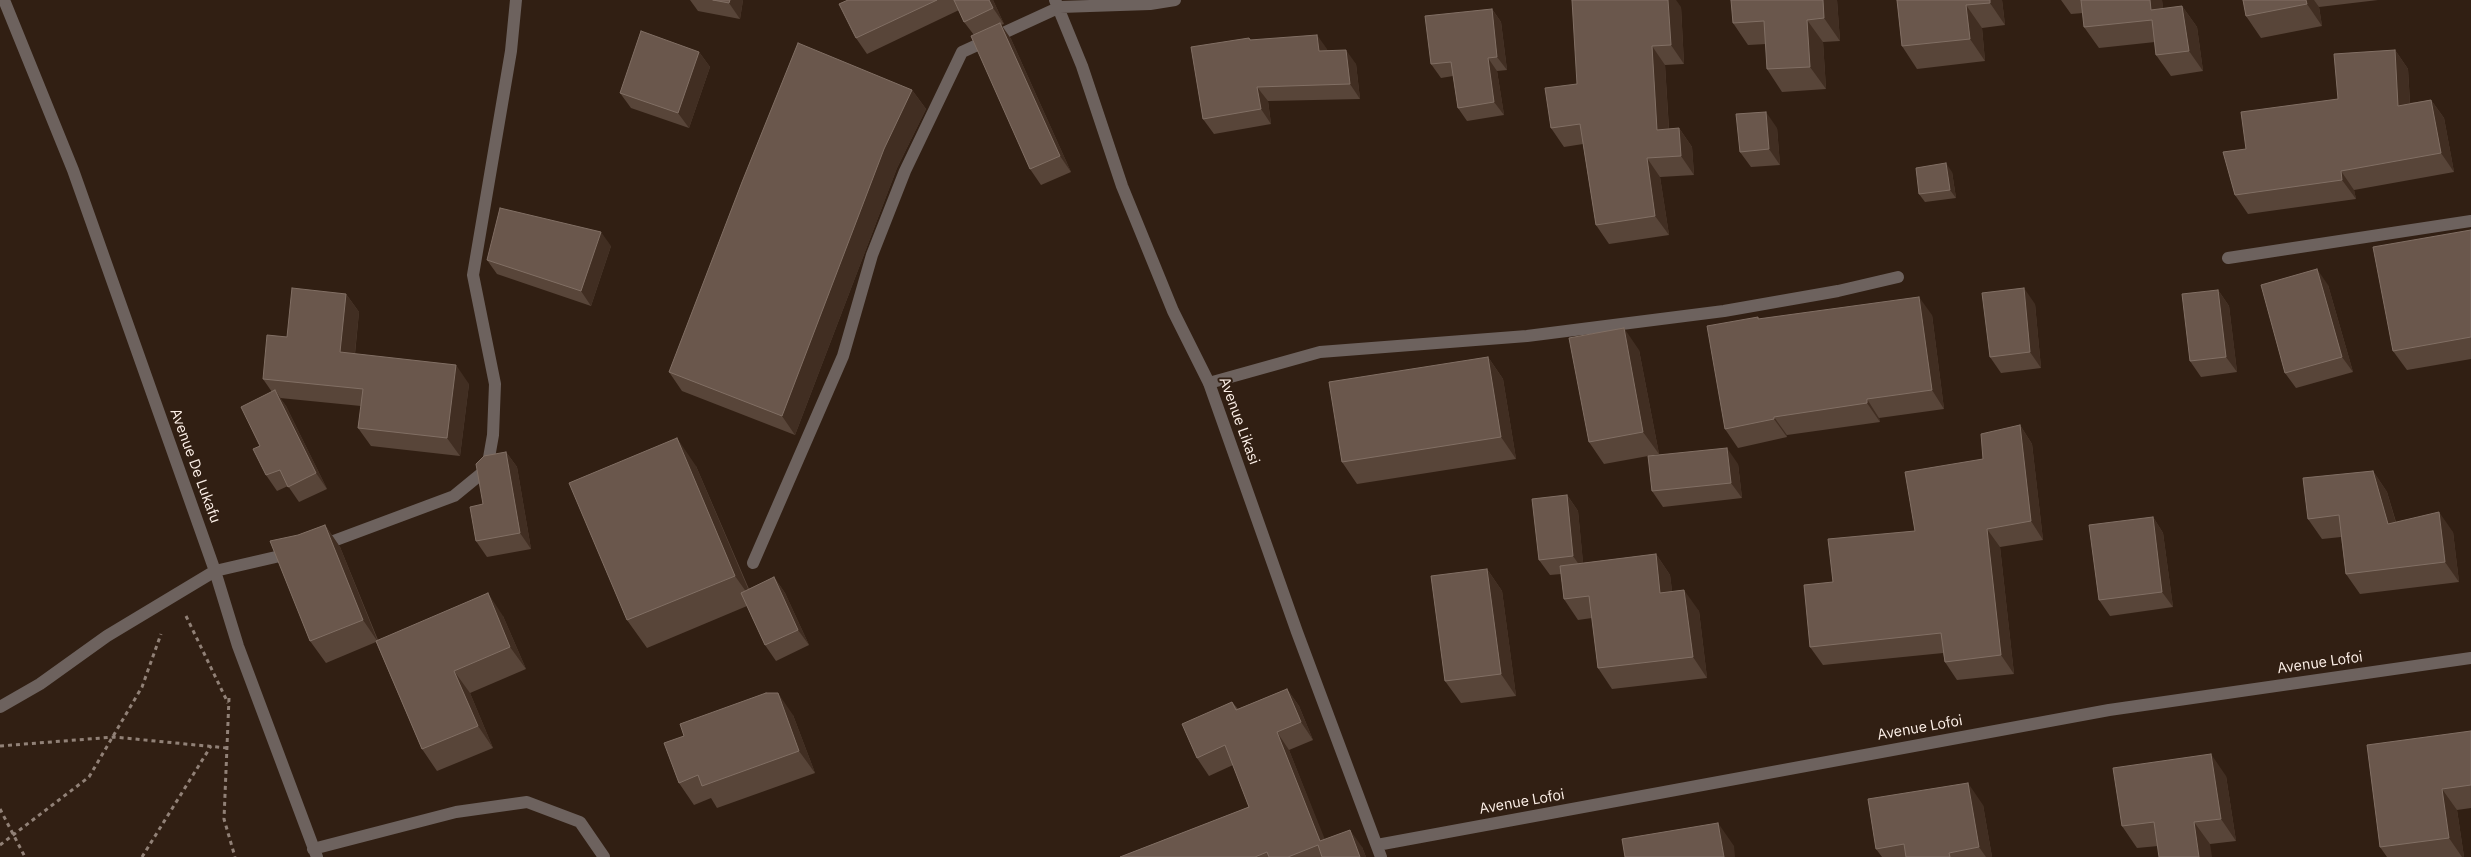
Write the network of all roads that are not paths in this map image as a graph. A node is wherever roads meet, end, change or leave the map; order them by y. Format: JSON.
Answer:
{"nodes":[{"id":1,"x":4,"y":0,"type":"edge"},
{"id":2,"x":516,"y":0,"type":"edge"},
{"id":3,"x":1176,"y":0,"type":"edge"},
{"id":4,"x":1151,"y":2,"type":"edge"},
{"id":5,"x":1058,"y":4,"type":"edge"},
{"id":6,"x":2471,"y":221,"type":"edge"},
{"id":7,"x":2228,"y":258,"type":"dead end"},
{"id":8,"x":1898,"y":277,"type":"dead end"},
{"id":9,"x":1209,"y":383,"type":"junction"},
{"id":10,"x":753,"y":563,"type":"dead end"},
{"id":11,"x":215,"y":571,"type":"junction"},
{"id":12,"x":2471,"y":658,"type":"edge"},
{"id":13,"x":0,"y":707,"type":"edge"},
{"id":14,"x":1379,"y":851,"type":"edge"},
{"id":15,"x":315,"y":853,"type":"edge"},
{"id":16,"x":604,"y":857,"type":"edge"}],
"edges":[{"from":1,"to":11,"type":"street","name":"Avenue De Lukafu"},
{"from":2,"to":11,"type":"street"},
{"from":3,"to":4,"type":"street"},
{"from":4,"to":5,"type":"street"},
{"from":5,"to":9,"type":"street","name":"Avenue Likasi"},
{"from":5,"to":10,"type":"street"},
{"from":6,"to":7,"type":"street"},
{"from":8,"to":9,"type":"street"},
{"from":9,"to":14,"type":"street","name":"Avenue Likasi"},
{"from":11,"to":13,"type":"street"},
{"from":11,"to":15,"type":"street","name":"Avenue De Lukafu"},
{"from":12,"to":14,"type":"street","name":"Avenue Lofoi"},
{"from":15,"to":16,"type":"street"}]}
